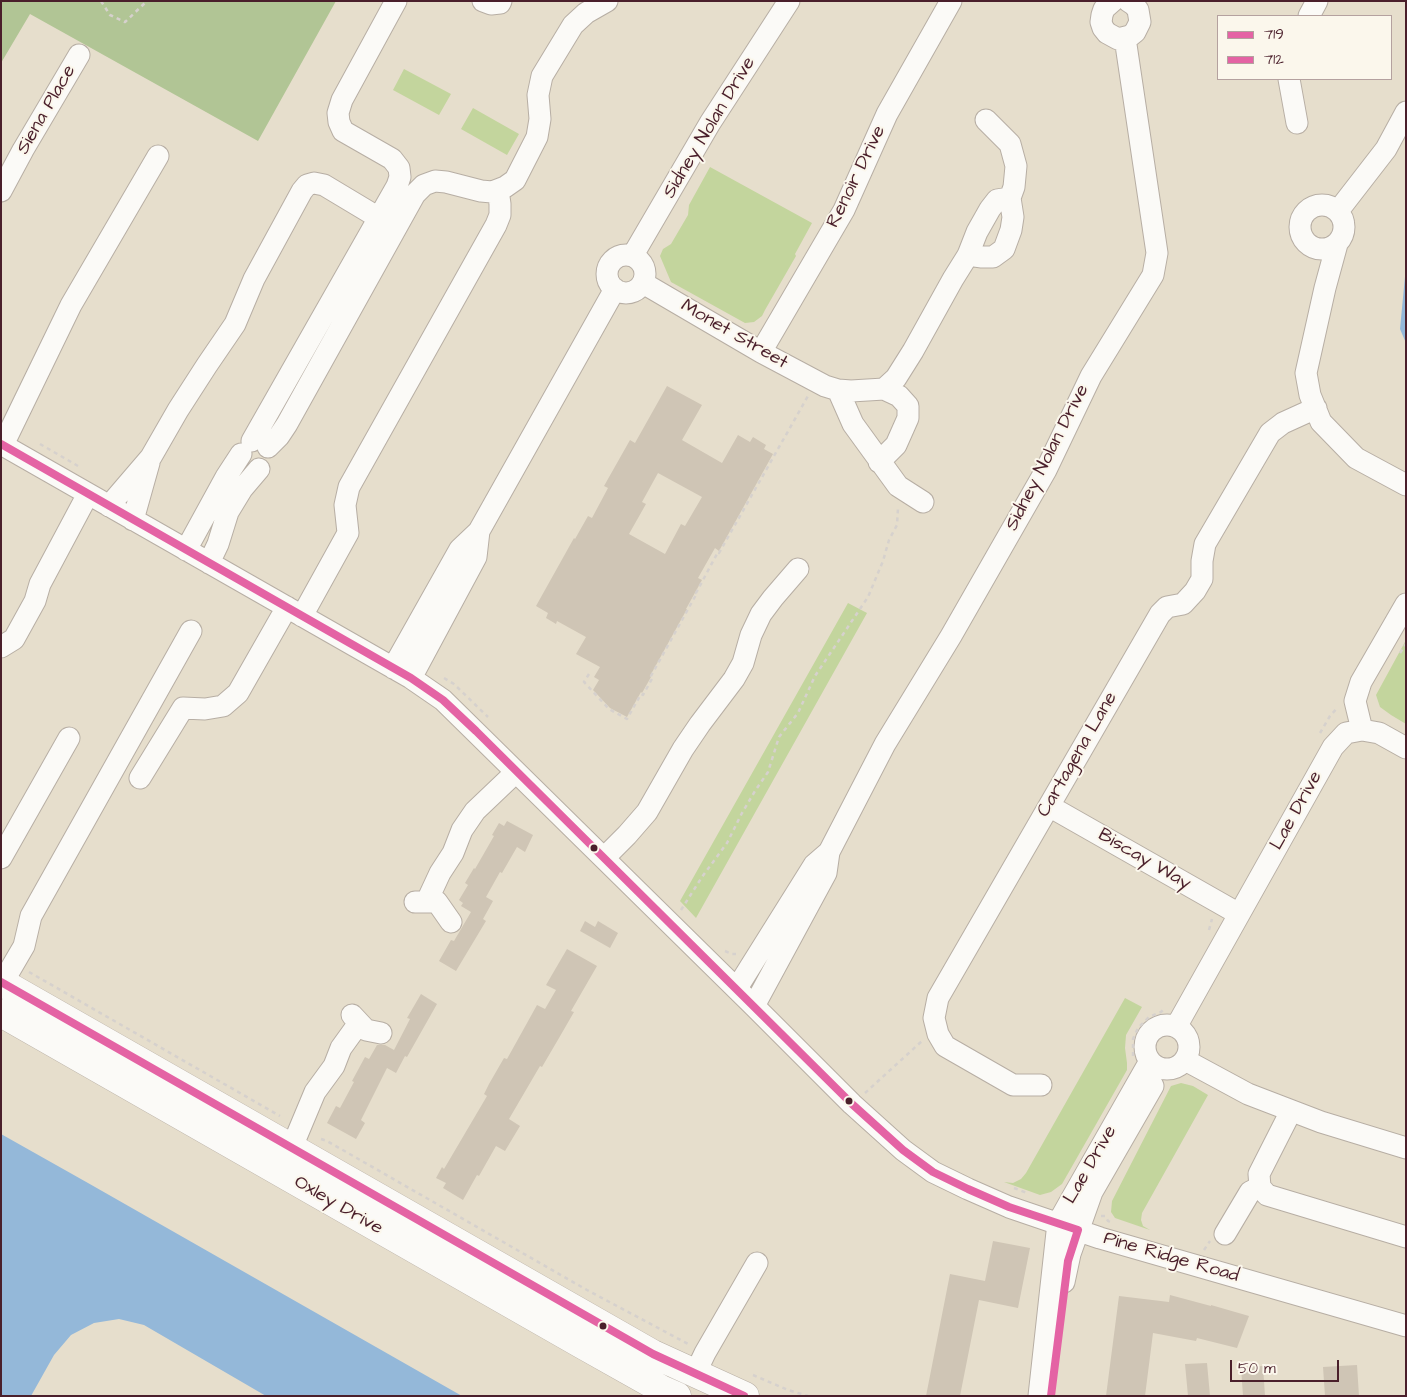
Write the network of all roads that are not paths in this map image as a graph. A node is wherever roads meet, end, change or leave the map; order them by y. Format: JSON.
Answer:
{"nodes":[{"id":1,"x":396,"y":1,"type":"edge"},
{"id":2,"x":483,"y":1,"type":"edge"},
{"id":3,"x":502,"y":1,"type":"edge"},
{"id":4,"x":607,"y":1,"type":"edge"},
{"id":5,"x":789,"y":1,"type":"edge"},
{"id":6,"x":951,"y":1,"type":"edge"},
{"id":7,"x":1129,"y":1,"type":"edge"},
{"id":8,"x":1317,"y":1,"type":"edge"},
{"id":9,"x":1102,"y":4,"type":"edge"},
{"id":10,"x":1310,"y":15,"type":"edge"},
{"id":11,"x":1124,"y":38,"type":"junction"},
{"id":12,"x":79,"y":55,"type":"dead end"},
{"id":13,"x":1288,"y":80,"type":"edge"},
{"id":14,"x":1406,"y":112,"type":"edge"},
{"id":15,"x":986,"y":120,"type":"dead end"},
{"id":16,"x":1297,"y":123,"type":"dead end"},
{"id":17,"x":158,"y":156,"type":"dead end"},
{"id":18,"x":498,"y":190,"type":"junction"},
{"id":19,"x":1,"y":191,"type":"edge"},
{"id":20,"x":1010,"y":198,"type":"junction"},
{"id":21,"x":1347,"y":213,"type":"junction"},
{"id":22,"x":379,"y":218,"type":"junction"},
{"id":23,"x":1335,"y":245,"type":"junction"},
{"id":24,"x":968,"y":255,"type":"junction"},
{"id":25,"x":633,"y":256,"type":"junction"},
{"id":26,"x":643,"y":283,"type":"junction"},
{"id":27,"x":615,"y":289,"type":"junction"},
{"id":28,"x":761,"y":352,"type":"junction"},
{"id":29,"x":827,"y":386,"type":"junction"},
{"id":30,"x":884,"y":389,"type":"junction"},
{"id":31,"x":1316,"y":408,"type":"junction"},
{"id":32,"x":2,"y":445,"type":"edge"},
{"id":33,"x":254,"y":448,"type":"junction"},
{"id":34,"x":151,"y":458,"type":"junction"},
{"id":35,"x":879,"y":462,"type":"junction"},
{"id":36,"x":1406,"y":485,"type":"edge"},
{"id":37,"x":88,"y":494,"type":"junction"},
{"id":38,"x":915,"y":497,"type":"road end"},
{"id":39,"x":108,"y":506,"type":"junction"},
{"id":40,"x":133,"y":520,"type":"junction"},
{"id":41,"x":186,"y":550,"type":"junction"},
{"id":42,"x":209,"y":563,"type":"junction"},
{"id":43,"x":798,"y":568,"type":"dead end"},
{"id":44,"x":1406,"y":604,"type":"edge"},
{"id":45,"x":294,"y":612,"type":"junction"},
{"id":46,"x":191,"y":631,"type":"dead end"},
{"id":47,"x":1,"y":647,"type":"edge"},
{"id":48,"x":402,"y":673,"type":"junction"},
{"id":49,"x":1362,"y":730,"type":"junction"},
{"id":50,"x":69,"y":738,"type":"dead end"},
{"id":51,"x":1406,"y":748,"type":"edge"},
{"id":52,"x":516,"y":772,"type":"junction"},
{"id":53,"x":140,"y":778,"type":"dead end"},
{"id":54,"x":1049,"y":806,"type":"junction"},
{"id":55,"x":829,"y":852,"type":"junction"},
{"id":56,"x":1,"y":858,"type":"edge"},
{"id":57,"x":604,"y":858,"type":"junction"},
{"id":58,"x":1239,"y":914,"type":"junction"},
{"id":59,"x":450,"y":922,"type":"dead end"},
{"id":60,"x":6,"y":976,"type":"edge"},
{"id":61,"x":737,"y":988,"type":"junction"},
{"id":62,"x":754,"y":1006,"type":"junction"},
{"id":63,"x":1,"y":1013,"type":"edge"},
{"id":64,"x":1176,"y":1027,"type":"junction"},
{"id":65,"x":381,"y":1033,"type":"dead end"},
{"id":66,"x":1185,"y":1060,"type":"junction"},
{"id":67,"x":1157,"y":1065,"type":"junction"},
{"id":68,"x":1041,"y":1085,"type":"dead end"},
{"id":69,"x":1291,"y":1111,"type":"junction"},
{"id":70,"x":296,"y":1138,"type":"junction"},
{"id":71,"x":1406,"y":1148,"type":"edge"},
{"id":72,"x":1260,"y":1187,"type":"junction"},
{"id":73,"x":1068,"y":1227,"type":"junction"},
{"id":74,"x":1225,"y":1234,"type":"dead end"},
{"id":75,"x":1406,"y":1237,"type":"edge"},
{"id":76,"x":757,"y":1263,"type":"dead end"},
{"id":77,"x":1406,"y":1326,"type":"edge"},
{"id":78,"x":700,"y":1363,"type":"junction"},
{"id":79,"x":747,"y":1385,"type":"edge"},
{"id":80,"x":677,"y":1396,"type":"edge"},
{"id":81,"x":1039,"y":1396,"type":"edge"},
{"id":82,"x":1051,"y":1396,"type":"edge"}],
"edges":[{"from":1,"to":22,"type":"street"},
{"from":2,"to":3,"type":"street"},
{"from":4,"to":18,"type":"street"},
{"from":5,"to":25,"type":"street","name":"Sidney Nolan Drive"},
{"from":6,"to":28,"type":"street","name":"Renoir Drive"},
{"from":7,"to":11,"type":"street"},
{"from":8,"to":10,"type":"street"},
{"from":9,"to":11,"type":"street"},
{"from":11,"to":55,"type":"street","name":"Sidney Nolan Drive"},
{"from":12,"to":19,"type":"street","name":"Siena Place"},
{"from":13,"to":16,"type":"street"},
{"from":14,"to":21,"type":"street"},
{"from":15,"to":20,"type":"street"},
{"from":17,"to":32,"type":"street"},
{"from":18,"to":33,"type":"street"},
{"from":18,"to":45,"type":"street"},
{"from":20,"to":24,"type":"street"},
{"from":20,"to":24,"type":"street"},
{"from":21,"to":23,"type":"street"},
{"from":21,"to":23,"type":"street"},
{"from":22,"to":33,"type":"street"},
{"from":22,"to":34,"type":"street"},
{"from":23,"to":31,"type":"street"},
{"from":24,"to":30,"type":"street"},
{"from":25,"to":26,"type":"street"},
{"from":25,"to":27,"type":"street"},
{"from":26,"to":27,"type":"street"},
{"from":26,"to":28,"type":"street","name":"Monet Street"},
{"from":27,"to":48,"type":"street"},
{"from":28,"to":29,"type":"street","name":"Monet Street"},
{"from":29,"to":30,"type":"street"},
{"from":29,"to":35,"type":"street"},
{"from":30,"to":35,"type":"street"},
{"from":31,"to":36,"type":"street"},
{"from":31,"to":54,"type":"street","name":"Cartagena Lane"},
{"from":32,"to":37,"type":"street","name":"Pine Ridge Road"},
{"from":33,"to":41,"type":"street"},
{"from":33,"to":42,"type":"street"},
{"from":34,"to":39,"type":"street"},
{"from":34,"to":40,"type":"street"},
{"from":35,"to":38,"type":"street"},
{"from":37,"to":39,"type":"street","name":"Pine Ridge Road"},
{"from":37,"to":47,"type":"street"},
{"from":39,"to":40,"type":"street","name":"Pine Ridge Road"},
{"from":40,"to":41,"type":"street","name":"Pine Ridge Road"},
{"from":41,"to":42,"type":"street","name":"Pine Ridge Road"},
{"from":42,"to":45,"type":"street","name":"Pine Ridge Road"},
{"from":43,"to":57,"type":"street"},
{"from":44,"to":49,"type":"street"},
{"from":45,"to":48,"type":"street","name":"Pine Ridge Road"},
{"from":45,"to":53,"type":"street"},
{"from":46,"to":60,"type":"street"},
{"from":48,"to":52,"type":"street","name":"Pine Ridge Road"},
{"from":49,"to":51,"type":"street"},
{"from":49,"to":58,"type":"street","name":"Lae Drive"},
{"from":50,"to":56,"type":"street"},
{"from":52,"to":57,"type":"street","name":"Pine Ridge Road"},
{"from":52,"to":59,"type":"street"},
{"from":54,"to":58,"type":"street","name":"Biscay Way"},
{"from":54,"to":68,"type":"street","name":"Cartagena Lane"},
{"from":55,"to":61,"type":"street","name":"Sidney Nolan Drive"},
{"from":55,"to":62,"type":"street","name":"Sidney Nolan Drive"},
{"from":57,"to":61,"type":"street","name":"Pine Ridge Road"},
{"from":58,"to":64,"type":"street","name":"Lae Drive"},
{"from":60,"to":70,"type":"main road","name":"Oxley Drive"},
{"from":61,"to":62,"type":"street","name":"Pine Ridge Road"},
{"from":62,"to":73,"type":"street","name":"Pine Ridge Road"},
{"from":63,"to":80,"type":"main road","name":"Oxley Drive"},
{"from":64,"to":66,"type":"street"},
{"from":64,"to":67,"type":"street"},
{"from":65,"to":70,"type":"street"},
{"from":66,"to":67,"type":"street"},
{"from":66,"to":69,"type":"street"},
{"from":67,"to":73,"type":"street","name":"Lae Drive"},
{"from":69,"to":71,"type":"street"},
{"from":69,"to":72,"type":"street"},
{"from":70,"to":78,"type":"main road","name":"Oxley Drive"},
{"from":72,"to":74,"type":"street"},
{"from":72,"to":75,"type":"street"},
{"from":73,"to":77,"type":"street","name":"Pine Ridge Road"},
{"from":73,"to":81,"type":"street","name":"Lae Drive"},
{"from":73,"to":82,"type":"street","name":"Lae Drive"},
{"from":76,"to":78,"type":"street"},
{"from":78,"to":79,"type":"main road","name":"Oxley Drive"}]}
